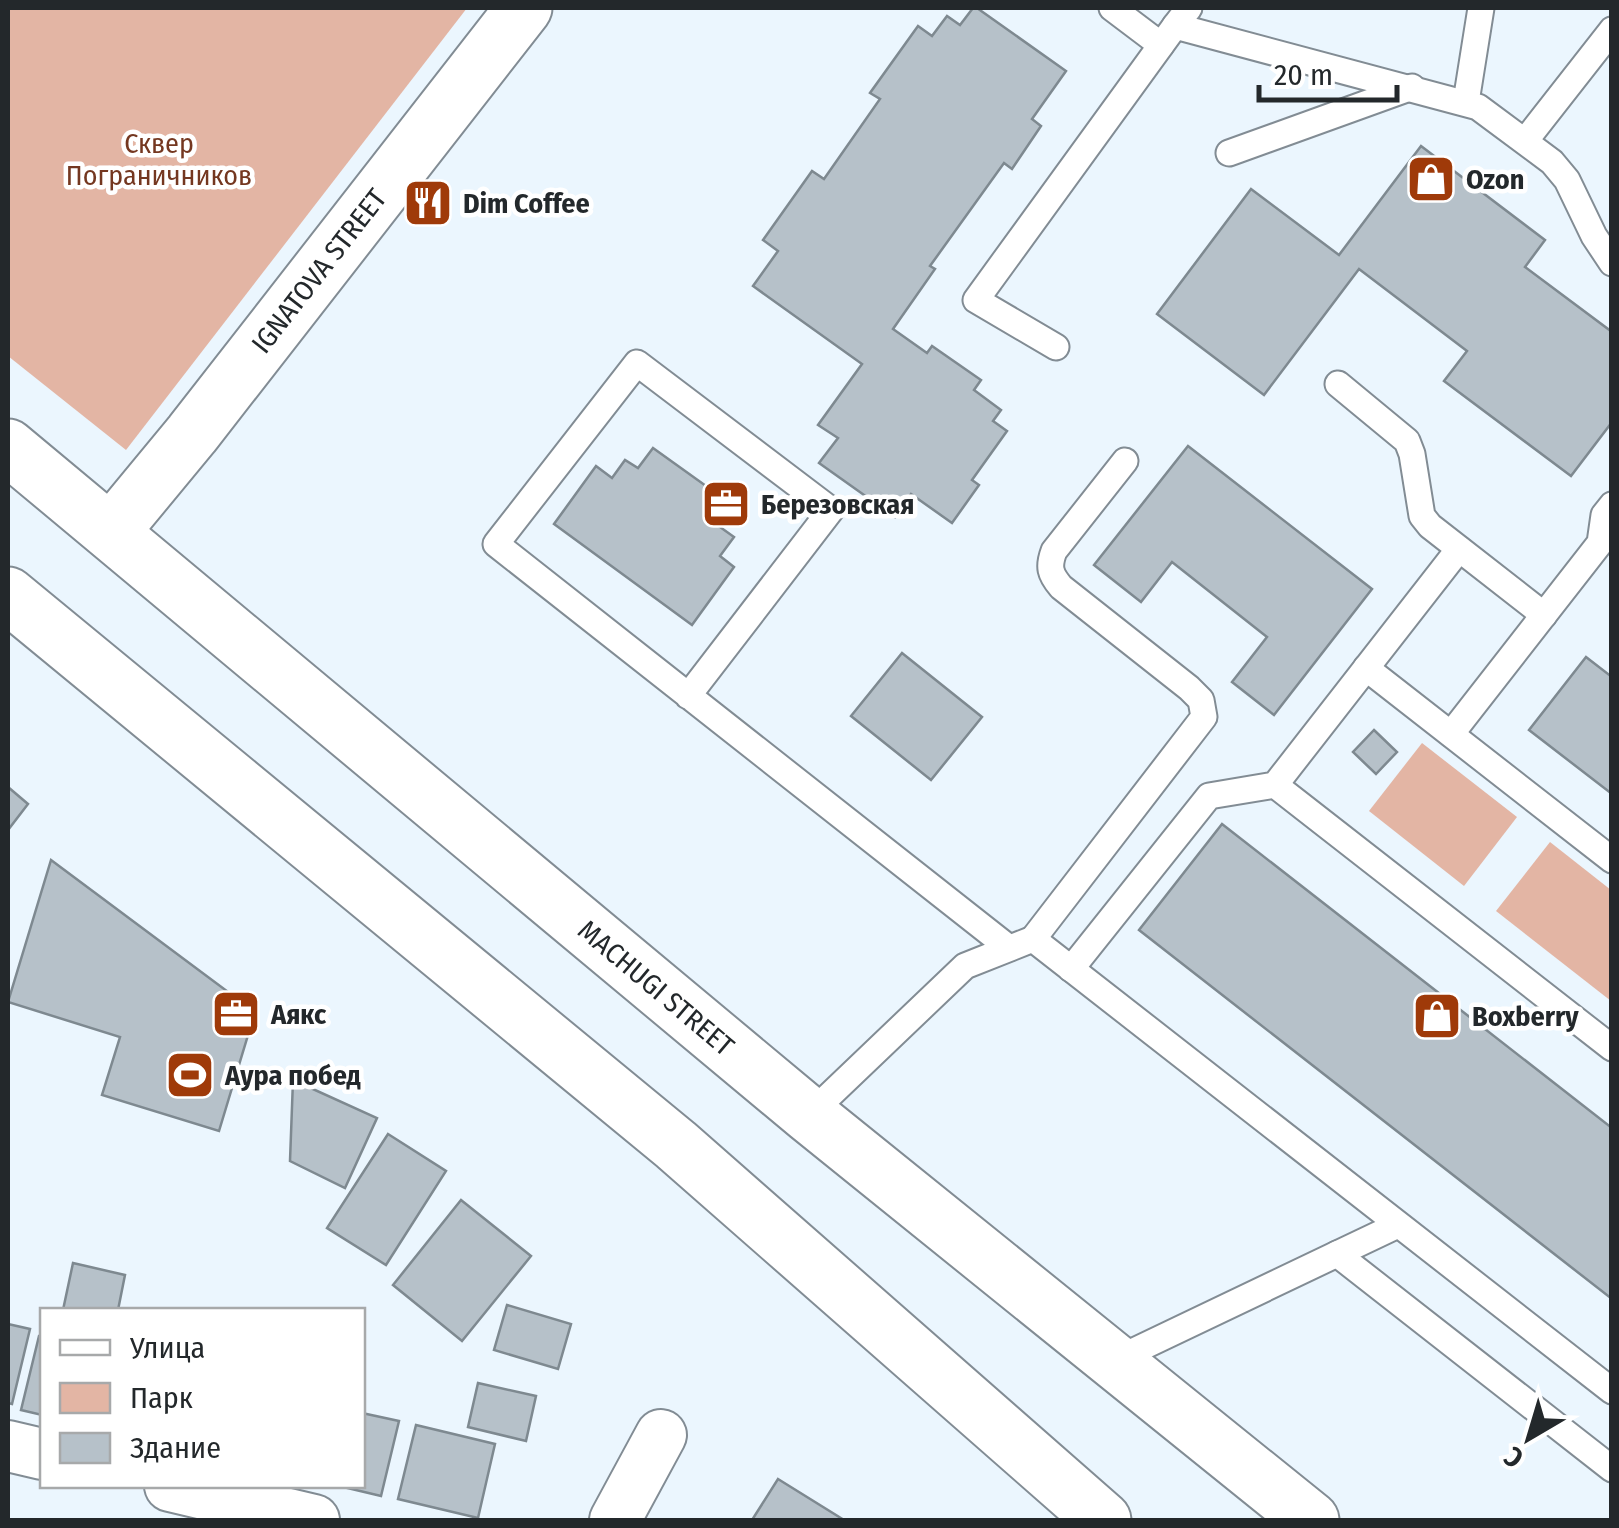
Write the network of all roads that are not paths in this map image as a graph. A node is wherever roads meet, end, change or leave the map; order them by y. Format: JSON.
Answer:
{"nodes":[{"id":1,"x":524,"y":8,"type":"edge"},
{"id":2,"x":1112,"y":8,"type":"edge"},
{"id":3,"x":1481,"y":8,"type":"edge"},
{"id":4,"x":1175,"y":26,"type":"edge"},
{"id":5,"x":1612,"y":30,"type":"edge"},
{"id":6,"x":1412,"y":87,"type":"junction"},
{"id":7,"x":1466,"y":102,"type":"junction"},
{"id":8,"x":1524,"y":141,"type":"junction"},
{"id":9,"x":1229,"y":153,"type":"dead end"},
{"id":10,"x":1612,"y":263,"type":"edge"},
{"id":11,"x":1056,"y":348,"type":"dead end"},
{"id":12,"x":1338,"y":384,"type":"dead end"},
{"id":13,"x":8,"y":448,"type":"edge"},
{"id":14,"x":1125,"y":461,"type":"dead end"},
{"id":15,"x":1612,"y":505,"type":"edge"},
{"id":16,"x":111,"y":532,"type":"junction"},
{"id":17,"x":1606,"y":548,"type":"edge"},
{"id":18,"x":1459,"y":549,"type":"junction"},
{"id":19,"x":8,"y":595,"type":"edge"},
{"id":20,"x":1544,"y":615,"type":"junction"},
{"id":21,"x":1366,"y":668,"type":"junction"},
{"id":22,"x":688,"y":696,"type":"junction"},
{"id":23,"x":1451,"y":734,"type":"junction"},
{"id":24,"x":1275,"y":785,"type":"junction"},
{"id":25,"x":1612,"y":860,"type":"edge"},
{"id":26,"x":1021,"y":944,"type":"junction"},
{"id":27,"x":1071,"y":969,"type":"junction"},
{"id":28,"x":1612,"y":1048,"type":"edge"},
{"id":29,"x":809,"y":1116,"type":"junction"},
{"id":30,"x":1398,"y":1224,"type":"junction"},
{"id":31,"x":1337,"y":1254,"type":"junction"},
{"id":32,"x":1111,"y":1362,"type":"junction"},
{"id":33,"x":1612,"y":1391,"type":"edge"},
{"id":34,"x":662,"y":1436,"type":"dead end"},
{"id":35,"x":8,"y":1446,"type":"edge"},
{"id":36,"x":40,"y":1454,"type":"edge"},
{"id":37,"x":1612,"y":1469,"type":"edge"},
{"id":38,"x":178,"y":1488,"type":"edge"},
{"id":39,"x":314,"y":1520,"type":"edge"},
{"id":40,"x":615,"y":1520,"type":"edge"},
{"id":41,"x":1103,"y":1520,"type":"edge"},
{"id":42,"x":1311,"y":1520,"type":"edge"}],
"edges":[{"from":1,"to":16,"type":"main road","name":"IGNATOVA STREET"},
{"from":2,"to":4,"type":"lane"},
{"from":3,"to":7,"type":"lane"},
{"from":4,"to":6,"type":"lane"},
{"from":4,"to":11,"type":"lane"},
{"from":5,"to":8,"type":"lane"},
{"from":6,"to":7,"type":"lane"},
{"from":6,"to":9,"type":"lane"},
{"from":7,"to":8,"type":"lane"},
{"from":8,"to":10,"type":"lane"},
{"from":12,"to":18,"type":"lane"},
{"from":13,"to":16,"type":"main road","name":"MACHUGI STREET"},
{"from":14,"to":26,"type":"lane"},
{"from":15,"to":17,"type":"lane"},
{"from":16,"to":29,"type":"main road","name":"MACHUGI STREET"},
{"from":17,"to":20,"type":"lane"},
{"from":18,"to":20,"type":"lane"},
{"from":18,"to":21,"type":"lane"},
{"from":19,"to":41,"type":"main road"},
{"from":20,"to":23,"type":"lane"},
{"from":21,"to":23,"type":"lane"},
{"from":21,"to":24,"type":"lane"},
{"from":22,"to":22,"type":"lane"},
{"from":22,"to":26,"type":"lane"},
{"from":23,"to":25,"type":"lane"},
{"from":24,"to":27,"type":"lane"},
{"from":24,"to":28,"type":"lane"},
{"from":26,"to":27,"type":"lane"},
{"from":26,"to":29,"type":"lane"},
{"from":27,"to":30,"type":"lane"},
{"from":29,"to":32,"type":"main road","name":"MACHUGI STREET"},
{"from":30,"to":31,"type":"lane"},
{"from":30,"to":33,"type":"lane"},
{"from":31,"to":32,"type":"lane"},
{"from":31,"to":37,"type":"lane"},
{"from":32,"to":42,"type":"main road","name":"MACHUGI STREET"},
{"from":34,"to":40,"type":"street"},
{"from":35,"to":36,"type":"street"},
{"from":38,"to":39,"type":"street"}]}
